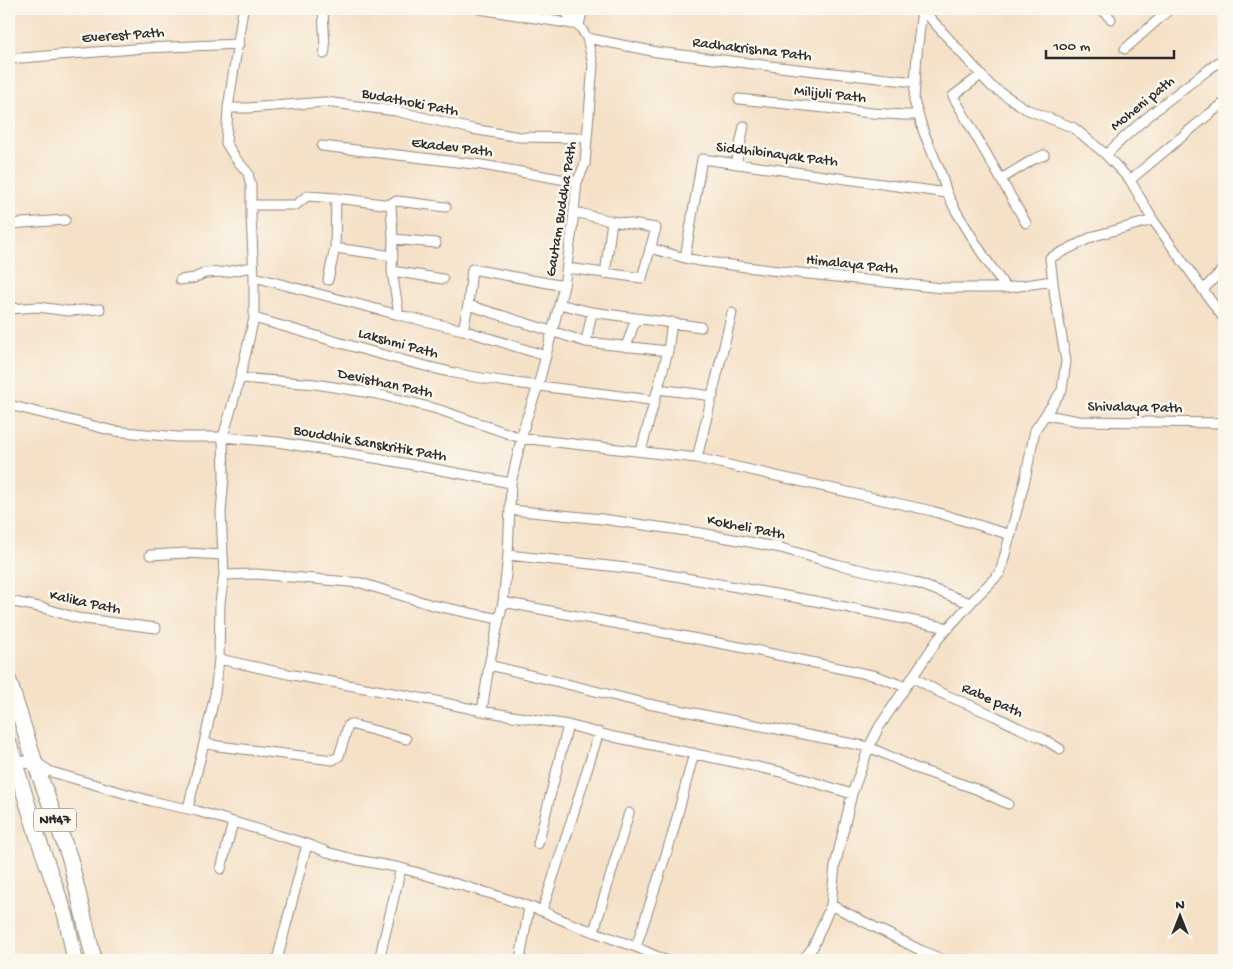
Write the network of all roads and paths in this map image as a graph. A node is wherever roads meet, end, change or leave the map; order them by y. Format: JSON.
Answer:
{"nodes":[{"id":1,"x":243,"y":9,"type":"edge"},
{"id":2,"x":323,"y":9,"type":"edge"},
{"id":3,"x":479,"y":9,"type":"edge"},
{"id":4,"x":562,"y":9,"type":"edge"},
{"id":5,"x":583,"y":9,"type":"edge"},
{"id":6,"x":921,"y":9,"type":"edge"},
{"id":7,"x":1170,"y":9,"type":"edge"},
{"id":8,"x":579,"y":25,"type":"junction"},
{"id":9,"x":587,"y":38,"type":"junction"},
{"id":10,"x":238,"y":44,"type":"junction"},
{"id":11,"x":1125,"y":49,"type":"dead end"},
{"id":12,"x":324,"y":54,"type":"dead end"},
{"id":13,"x":1224,"y":58,"type":"edge"},
{"id":14,"x":9,"y":59,"type":"edge"},
{"id":15,"x":981,"y":75,"type":"junction"},
{"id":16,"x":915,"y":82,"type":"junction"},
{"id":17,"x":739,"y":99,"type":"dead end"},
{"id":18,"x":1224,"y":104,"type":"edge"},
{"id":19,"x":228,"y":108,"type":"junction"},
{"id":20,"x":918,"y":115,"type":"junction"},
{"id":21,"x":744,"y":126,"type":"dead end"},
{"id":22,"x":587,"y":138,"type":"junction"},
{"id":23,"x":322,"y":146,"type":"dead end"},
{"id":24,"x":1106,"y":154,"type":"junction"},
{"id":25,"x":1044,"y":155,"type":"dead end"},
{"id":26,"x":736,"y":164,"type":"junction"},
{"id":27,"x":1001,"y":179,"type":"junction"},
{"id":28,"x":1130,"y":180,"type":"junction"},
{"id":29,"x":577,"y":182,"type":"junction"},
{"id":30,"x":947,"y":193,"type":"junction"},
{"id":31,"x":336,"y":198,"type":"junction"},
{"id":32,"x":251,"y":205,"type":"junction"},
{"id":33,"x":391,"y":205,"type":"junction"},
{"id":34,"x":446,"y":207,"type":"dead end"},
{"id":35,"x":574,"y":212,"type":"junction"},
{"id":36,"x":65,"y":220,"type":"dead end"},
{"id":37,"x":1153,"y":220,"type":"junction"},
{"id":38,"x":612,"y":221,"type":"junction"},
{"id":39,"x":1026,"y":223,"type":"dead end"},
{"id":40,"x":9,"y":224,"type":"edge"},
{"id":41,"x":393,"y":238,"type":"junction"},
{"id":42,"x":436,"y":243,"type":"dead end"},
{"id":43,"x":335,"y":248,"type":"junction"},
{"id":44,"x":650,"y":248,"type":"junction"},
{"id":45,"x":393,"y":256,"type":"junction"},
{"id":46,"x":685,"y":258,"type":"junction"},
{"id":47,"x":567,"y":268,"type":"junction"},
{"id":48,"x":1224,"y":268,"type":"edge"},
{"id":49,"x":392,"y":271,"type":"junction"},
{"id":50,"x":254,"y":272,"type":"junction"},
{"id":51,"x":604,"y":274,"type":"junction"},
{"id":52,"x":180,"y":280,"type":"dead end"},
{"id":53,"x":328,"y":280,"type":"dead end"},
{"id":54,"x":443,"y":280,"type":"dead end"},
{"id":55,"x":1052,"y":281,"type":"junction"},
{"id":56,"x":564,"y":286,"type":"junction"},
{"id":57,"x":1006,"y":288,"type":"junction"},
{"id":58,"x":1203,"y":290,"type":"junction"},
{"id":59,"x":559,"y":304,"type":"junction"},
{"id":60,"x":468,"y":305,"type":"junction"},
{"id":61,"x":9,"y":309,"type":"edge"},
{"id":62,"x":100,"y":309,"type":"dead end"},
{"id":63,"x":592,"y":312,"type":"junction"},
{"id":64,"x":732,"y":313,"type":"dead end"},
{"id":65,"x":399,"y":315,"type":"junction"},
{"id":66,"x":254,"y":318,"type":"junction"},
{"id":67,"x":636,"y":318,"type":"junction"},
{"id":68,"x":1224,"y":319,"type":"edge"},
{"id":69,"x":672,"y":322,"type":"junction"},
{"id":70,"x":701,"y":327,"type":"dead end"},
{"id":71,"x":463,"y":330,"type":"junction"},
{"id":72,"x":552,"y":331,"type":"junction"},
{"id":73,"x":586,"y":342,"type":"junction"},
{"id":74,"x":626,"y":347,"type":"junction"},
{"id":75,"x":668,"y":351,"type":"junction"},
{"id":76,"x":546,"y":356,"type":"junction"},
{"id":77,"x":240,"y":378,"type":"junction"},
{"id":78,"x":538,"y":386,"type":"junction"},
{"id":79,"x":658,"y":389,"type":"junction"},
{"id":80,"x":713,"y":396,"type":"junction"},
{"id":81,"x":655,"y":401,"type":"junction"},
{"id":82,"x":9,"y":405,"type":"edge"},
{"id":83,"x":1046,"y":415,"type":"junction"},
{"id":84,"x":1224,"y":423,"type":"edge"},
{"id":85,"x":223,"y":437,"type":"junction"},
{"id":86,"x":521,"y":438,"type":"junction"},
{"id":87,"x":641,"y":450,"type":"junction"},
{"id":88,"x":697,"y":458,"type":"junction"},
{"id":89,"x":511,"y":483,"type":"junction"},
{"id":90,"x":510,"y":510,"type":"junction"},
{"id":91,"x":1011,"y":535,"type":"junction"},
{"id":92,"x":150,"y":555,"type":"dead end"},
{"id":93,"x":224,"y":555,"type":"junction"},
{"id":94,"x":508,"y":555,"type":"junction"},
{"id":95,"x":224,"y":575,"type":"junction"},
{"id":96,"x":9,"y":601,"type":"edge"},
{"id":97,"x":503,"y":602,"type":"junction"},
{"id":98,"x":970,"y":603,"type":"junction"},
{"id":99,"x":499,"y":619,"type":"junction"},
{"id":100,"x":156,"y":628,"type":"dead end"},
{"id":101,"x":949,"y":628,"type":"junction"},
{"id":102,"x":220,"y":659,"type":"junction"},
{"id":103,"x":489,"y":665,"type":"junction"},
{"id":104,"x":913,"y":677,"type":"junction"},
{"id":105,"x":9,"y":681,"type":"edge"},
{"id":106,"x":906,"y":688,"type":"junction"},
{"id":107,"x":482,"y":711,"type":"junction"},
{"id":108,"x":568,"y":726,"type":"junction"},
{"id":109,"x":599,"y":732,"type":"junction"},
{"id":110,"x":406,"y":739,"type":"dead end"},
{"id":111,"x":204,"y":743,"type":"junction"},
{"id":112,"x":9,"y":744,"type":"edge"},
{"id":113,"x":869,"y":747,"type":"junction"},
{"id":114,"x":1060,"y":748,"type":"dead end"},
{"id":115,"x":694,"y":754,"type":"junction"},
{"id":116,"x":12,"y":762,"type":"edge"},
{"id":117,"x":35,"y":764,"type":"junction"},
{"id":118,"x":48,"y":771,"type":"joint"},
{"id":119,"x":852,"y":794,"type":"junction"},
{"id":120,"x":1008,"y":804,"type":"dead end"},
{"id":121,"x":188,"y":808,"type":"junction"},
{"id":122,"x":629,"y":813,"type":"dead end"},
{"id":123,"x":233,"y":822,"type":"junction"},
{"id":124,"x":307,"y":844,"type":"junction"},
{"id":125,"x":538,"y":844,"type":"dead end"},
{"id":126,"x":401,"y":868,"type":"junction"},
{"id":127,"x":222,"y":869,"type":"dead end"},
{"id":128,"x":830,"y":905,"type":"junction"},
{"id":129,"x":529,"y":907,"type":"junction"},
{"id":130,"x":542,"y":911,"type":"junction"},
{"id":131,"x":594,"y":931,"type":"junction"},
{"id":132,"x":636,"y":947,"type":"junction"},
{"id":133,"x":75,"y":960,"type":"edge"},
{"id":134,"x":94,"y":960,"type":"edge"},
{"id":135,"x":277,"y":960,"type":"edge"},
{"id":136,"x":380,"y":960,"type":"edge"},
{"id":137,"x":520,"y":960,"type":"edge"},
{"id":138,"x":665,"y":960,"type":"edge"},
{"id":139,"x":803,"y":960,"type":"edge"},
{"id":140,"x":944,"y":960,"type":"edge"}],
"edges":[{"from":1,"to":10,"type":"street"},
{"from":2,"to":12,"type":"street"},
{"from":3,"to":8,"type":"street"},
{"from":4,"to":8,"type":"street","name":"Gautam Buddha Path"},
{"from":5,"to":8,"type":"street"},
{"from":6,"to":15,"type":"street"},
{"from":6,"to":16,"type":"street"},
{"from":7,"to":11,"type":"street"},
{"from":8,"to":9,"type":"street","name":"Gautam Buddha Path"},
{"from":9,"to":16,"type":"street","name":"Radhakrishna Path"},
{"from":9,"to":22,"type":"street","name":"Gautam Buddha Path"},
{"from":10,"to":14,"type":"street","name":"Everest Path"},
{"from":10,"to":19,"type":"street"},
{"from":13,"to":24,"type":"street","name":"Moheni path"},
{"from":15,"to":24,"type":"street"},
{"from":15,"to":27,"type":"street"},
{"from":16,"to":20,"type":"street"},
{"from":17,"to":20,"type":"street","name":"Milijuli Path"},
{"from":18,"to":28,"type":"street"},
{"from":19,"to":22,"type":"street","name":"Budathoki Path"},
{"from":19,"to":32,"type":"street"},
{"from":20,"to":30,"type":"street"},
{"from":21,"to":26,"type":"street"},
{"from":22,"to":29,"type":"street","name":"Gautam Buddha Path"},
{"from":23,"to":29,"type":"street","name":"Ekadev Path"},
{"from":24,"to":28,"type":"street"},
{"from":25,"to":27,"type":"street"},
{"from":26,"to":30,"type":"street","name":"Siddhibinayak Path"},
{"from":26,"to":46,"type":"street","name":"Siddhibinayak Path"},
{"from":27,"to":39,"type":"street"},
{"from":28,"to":37,"type":"street"},
{"from":29,"to":35,"type":"street","name":"Gautam Buddha Path"},
{"from":30,"to":57,"type":"street"},
{"from":31,"to":32,"type":"street"},
{"from":31,"to":33,"type":"street"},
{"from":31,"to":43,"type":"street"},
{"from":32,"to":50,"type":"street"},
{"from":33,"to":34,"type":"street"},
{"from":33,"to":41,"type":"street"},
{"from":35,"to":38,"type":"street"},
{"from":35,"to":47,"type":"street","name":"Gautam Buddha Path"},
{"from":36,"to":40,"type":"street"},
{"from":37,"to":55,"type":"street"},
{"from":37,"to":58,"type":"street"},
{"from":38,"to":44,"type":"street"},
{"from":38,"to":51,"type":"street"},
{"from":41,"to":42,"type":"street"},
{"from":41,"to":45,"type":"street"},
{"from":43,"to":45,"type":"street"},
{"from":43,"to":53,"type":"street"},
{"from":44,"to":46,"type":"street","name":"Himalaya Path"},
{"from":44,"to":51,"type":"street"},
{"from":45,"to":49,"type":"street"},
{"from":46,"to":57,"type":"street","name":"Himalaya Path"},
{"from":47,"to":51,"type":"street"},
{"from":47,"to":56,"type":"street","name":"Gautam Buddha Path"},
{"from":48,"to":58,"type":"street"},
{"from":49,"to":54,"type":"street"},
{"from":49,"to":65,"type":"street"},
{"from":50,"to":52,"type":"street"},
{"from":50,"to":65,"type":"street","name":"Lakshmi Path"},
{"from":50,"to":66,"type":"street"},
{"from":55,"to":57,"type":"street","name":"Himalaya Path"},
{"from":55,"to":83,"type":"street"},
{"from":56,"to":59,"type":"street","name":"Gautam Buddha Path"},
{"from":56,"to":60,"type":"street"},
{"from":58,"to":68,"type":"street"},
{"from":59,"to":63,"type":"street"},
{"from":59,"to":72,"type":"street","name":"Gautam Buddha Path"},
{"from":60,"to":71,"type":"street"},
{"from":60,"to":72,"type":"street"},
{"from":61,"to":62,"type":"street"},
{"from":63,"to":67,"type":"street"},
{"from":63,"to":73,"type":"street"},
{"from":64,"to":80,"type":"street"},
{"from":65,"to":71,"type":"street","name":"Lakshmi Path"},
{"from":66,"to":77,"type":"street"},
{"from":66,"to":78,"type":"street","name":"Lakshmi Path"},
{"from":67,"to":69,"type":"street"},
{"from":67,"to":74,"type":"street"},
{"from":69,"to":70,"type":"street"},
{"from":69,"to":75,"type":"street"},
{"from":71,"to":76,"type":"street","name":"Lakshmi Path"},
{"from":72,"to":73,"type":"street"},
{"from":72,"to":76,"type":"street","name":"Gautam Buddha Path"},
{"from":73,"to":74,"type":"street"},
{"from":74,"to":75,"type":"street"},
{"from":75,"to":79,"type":"street"},
{"from":76,"to":78,"type":"street","name":"Gautam Buddha Path"},
{"from":77,"to":85,"type":"street"},
{"from":77,"to":86,"type":"street","name":"Devisthan Path"},
{"from":78,"to":81,"type":"street","name":"Lakshmi Path"},
{"from":78,"to":86,"type":"street","name":"Gautam Buddha Path"},
{"from":79,"to":80,"type":"street"},
{"from":79,"to":81,"type":"street"},
{"from":80,"to":88,"type":"street"},
{"from":81,"to":87,"type":"street"},
{"from":82,"to":85,"type":"street","name":"Bouddhik Sanskritik Path"},
{"from":83,"to":84,"type":"street","name":"Shivalaya Path"},
{"from":83,"to":91,"type":"street"},
{"from":85,"to":89,"type":"street","name":"Bouddhik Sanskritik Path"},
{"from":85,"to":93,"type":"street"},
{"from":86,"to":87,"type":"street","name":"Devisthan Path"},
{"from":86,"to":89,"type":"street","name":"Gautam Buddha Path"},
{"from":87,"to":88,"type":"street","name":"Devisthan Path"},
{"from":88,"to":91,"type":"street","name":"Devisthan Path"},
{"from":89,"to":90,"type":"street","name":"Gautam Buddha Path"},
{"from":90,"to":94,"type":"street","name":"Gautam Buddha Path"},
{"from":90,"to":98,"type":"street","name":"Kokheli Path"},
{"from":91,"to":98,"type":"street"},
{"from":92,"to":93,"type":"street"},
{"from":93,"to":95,"type":"street"},
{"from":94,"to":97,"type":"street","name":"Gautam Buddha Path"},
{"from":94,"to":101,"type":"street"},
{"from":95,"to":99,"type":"street"},
{"from":95,"to":102,"type":"street"},
{"from":96,"to":100,"type":"street","name":"Kalika Path"},
{"from":97,"to":99,"type":"street","name":"Gautam Buddha Path"},
{"from":97,"to":106,"type":"street"},
{"from":98,"to":101,"type":"street"},
{"from":99,"to":103,"type":"street","name":"Gautam Buddha Path"},
{"from":101,"to":104,"type":"street"},
{"from":102,"to":107,"type":"street"},
{"from":102,"to":111,"type":"street"},
{"from":103,"to":107,"type":"street","name":"Gautam Buddha Path"},
{"from":103,"to":113,"type":"street"},
{"from":104,"to":106,"type":"street"},
{"from":104,"to":114,"type":"street","name":"Rabe path"},
{"from":105,"to":117,"type":"highway","number":"NH47"},
{"from":106,"to":113,"type":"street"},
{"from":107,"to":108,"type":"street"},
{"from":108,"to":109,"type":"street"},
{"from":108,"to":125,"type":"street"},
{"from":109,"to":115,"type":"street"},
{"from":109,"to":130,"type":"street"},
{"from":110,"to":111,"type":"street"},
{"from":111,"to":121,"type":"street"},
{"from":112,"to":116,"type":"highway","number":"NH47"},
{"from":113,"to":119,"type":"street"},
{"from":113,"to":120,"type":"street"},
{"from":115,"to":119,"type":"street"},
{"from":115,"to":132,"type":"street"},
{"from":116,"to":117,"type":"street"},
{"from":116,"to":133,"type":"highway","number":"NH47"},
{"from":117,"to":118,"type":"street"},
{"from":117,"to":134,"type":"highway","number":"NH47"},
{"from":118,"to":121,"type":"street"},
{"from":119,"to":128,"type":"street"},
{"from":121,"to":123,"type":"street"},
{"from":122,"to":131,"type":"street"},
{"from":123,"to":124,"type":"street"},
{"from":123,"to":127,"type":"street"},
{"from":124,"to":126,"type":"street"},
{"from":124,"to":135,"type":"street"},
{"from":126,"to":129,"type":"street"},
{"from":126,"to":136,"type":"street"},
{"from":128,"to":139,"type":"street"},
{"from":128,"to":140,"type":"street"},
{"from":129,"to":130,"type":"street"},
{"from":129,"to":137,"type":"street"},
{"from":130,"to":131,"type":"street"},
{"from":131,"to":132,"type":"street"},
{"from":132,"to":138,"type":"street"}]}
